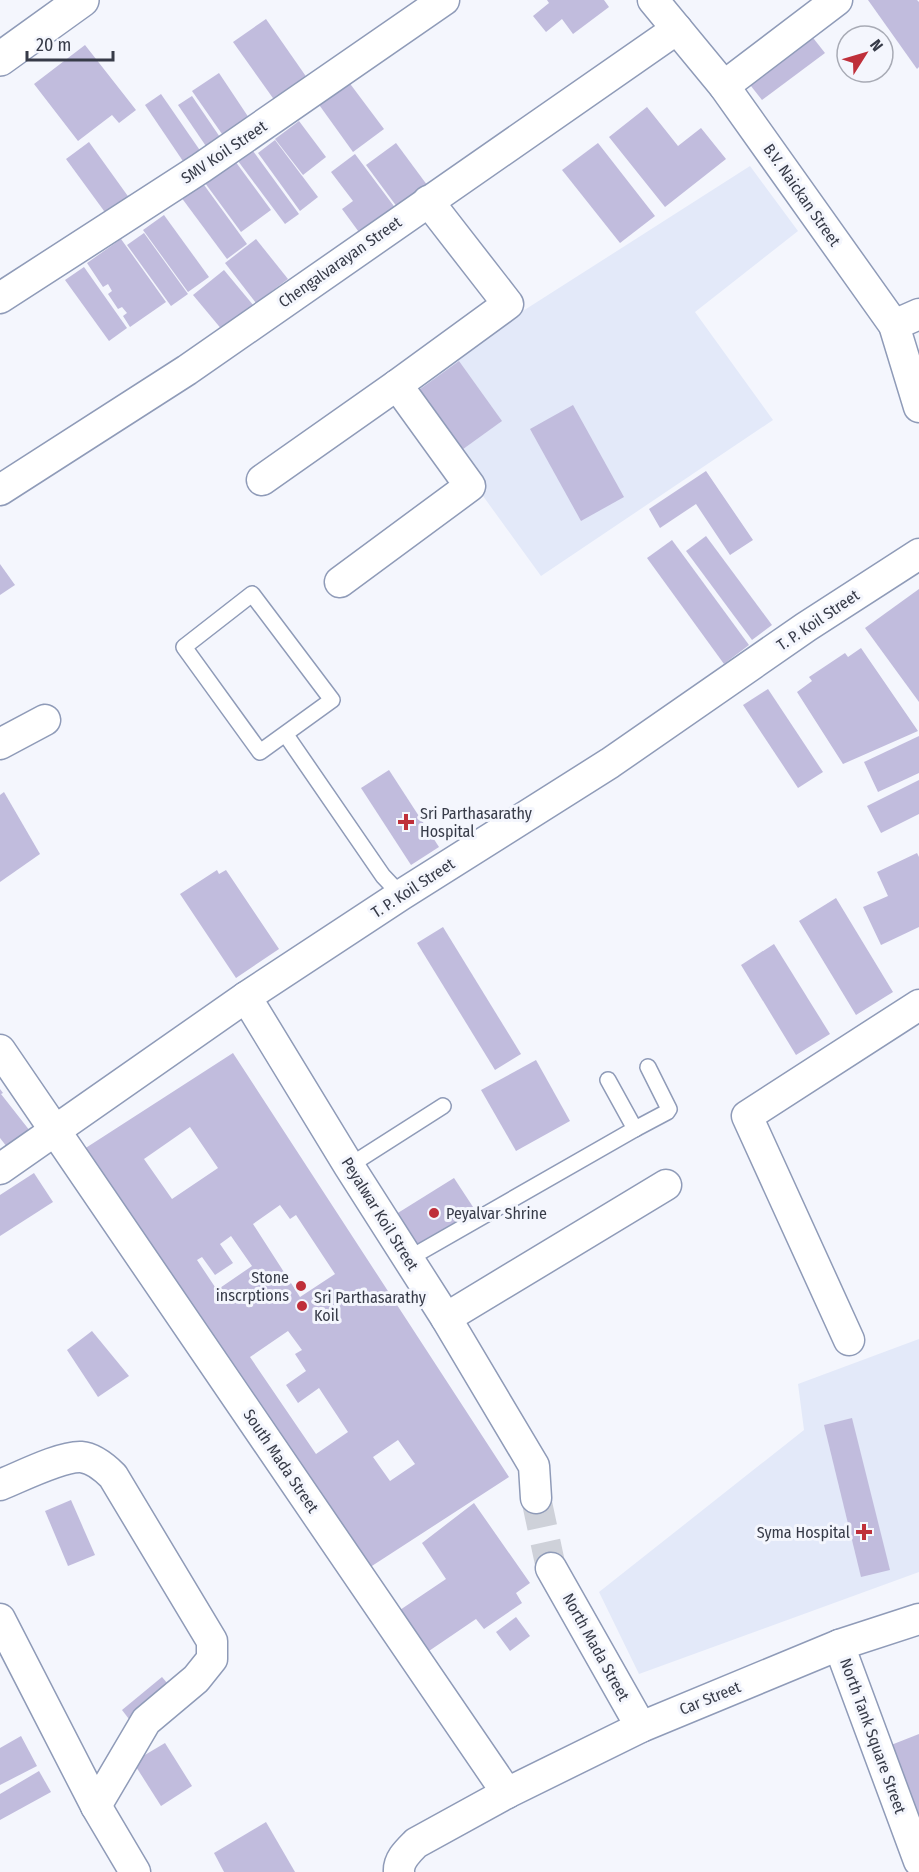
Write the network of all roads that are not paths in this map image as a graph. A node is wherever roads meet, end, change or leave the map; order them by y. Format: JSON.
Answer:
{"nodes":[{"id":1,"x":82,"y":0,"type":"edge"},
{"id":2,"x":444,"y":0,"type":"edge"},
{"id":3,"x":653,"y":0,"type":"edge"},
{"id":4,"x":837,"y":0,"type":"edge"},
{"id":5,"x":676,"y":30,"type":"junction"},
{"id":6,"x":0,"y":59,"type":"edge"},
{"id":7,"x":724,"y":86,"type":"junction"},
{"id":8,"x":428,"y":201,"type":"junction"},
{"id":9,"x":0,"y":298,"type":"edge"},
{"id":10,"x":907,"y":320,"type":"edge"},
{"id":11,"x":397,"y":385,"type":"junction"},
{"id":12,"x":919,"y":407,"type":"edge"},
{"id":13,"x":262,"y":480,"type":"dead end"},
{"id":14,"x":0,"y":490,"type":"edge"},
{"id":15,"x":919,"y":554,"type":"edge"},
{"id":16,"x":340,"y":582,"type":"dead end"},
{"id":17,"x":45,"y":720,"type":"dead end"},
{"id":18,"x":286,"y":735,"type":"junction"},
{"id":19,"x":0,"y":744,"type":"edge"},
{"id":20,"x":401,"y":895,"type":"junction"},
{"id":21,"x":246,"y":997,"type":"junction"},
{"id":22,"x":919,"y":1005,"type":"edge"},
{"id":23,"x":0,"y":1050,"type":"edge"},
{"id":24,"x":648,"y":1067,"type":"dead end"},
{"id":25,"x":608,"y":1080,"type":"dead end"},
{"id":26,"x":443,"y":1106,"type":"dead end"},
{"id":27,"x":56,"y":1129,"type":"junction"},
{"id":28,"x":634,"y":1129,"type":"junction"},
{"id":29,"x":349,"y":1166,"type":"junction"},
{"id":30,"x":0,"y":1168,"type":"edge"},
{"id":31,"x":666,"y":1185,"type":"dead end"},
{"id":32,"x":408,"y":1258,"type":"junction"},
{"id":33,"x":446,"y":1318,"type":"junction"},
{"id":34,"x":849,"y":1340,"type":"dead end"},
{"id":35,"x":0,"y":1485,"type":"edge"},
{"id":36,"x":536,"y":1498,"type":"tunnel mouth"},
{"id":37,"x":551,"y":1568,"type":"tunnel mouth"},
{"id":38,"x":0,"y":1619,"type":"edge"},
{"id":39,"x":919,"y":1619,"type":"edge"},
{"id":40,"x":839,"y":1645,"type":"junction"},
{"id":41,"x":641,"y":1727,"type":"junction"},
{"id":42,"x":507,"y":1793,"type":"junction"},
{"id":43,"x":96,"y":1806,"type":"junction"},
{"id":44,"x":919,"y":1861,"type":"edge"},
{"id":45,"x":135,"y":1872,"type":"edge"},
{"id":46,"x":399,"y":1872,"type":"edge"}],
"edges":[{"from":1,"to":6,"type":"main road"},
{"from":2,"to":9,"type":"street","name":"SMV Koil Street"},
{"from":3,"to":5,"type":"street","name":"B.V. Naickan Street"},
{"from":4,"to":7,"type":"street"},
{"from":5,"to":7,"type":"street","name":"B.V. Naickan Street"},
{"from":5,"to":8,"type":"street","name":"Chengalvarayan Street"},
{"from":7,"to":10,"type":"street","name":"B.V. Naickan Street"},
{"from":8,"to":11,"type":"street"},
{"from":8,"to":14,"type":"street","name":"Chengalvarayan Street"},
{"from":10,"to":12,"type":"street","name":"B.V. Naickan Street"},
{"from":11,"to":13,"type":"street"},
{"from":11,"to":16,"type":"street"},
{"from":15,"to":20,"type":"street","name":"T. P. Koil Street"},
{"from":17,"to":19,"type":"street"},
{"from":18,"to":18,"type":"lane"},
{"from":18,"to":20,"type":"lane"},
{"from":20,"to":21,"type":"street","name":"T. P. Koil Street"},
{"from":21,"to":27,"type":"street","name":"T. P. Koil Street"},
{"from":21,"to":29,"type":"street","name":"Peyalwar Koil Street"},
{"from":22,"to":34,"type":"street"},
{"from":23,"to":27,"type":"street","name":"South Mada Street"},
{"from":24,"to":28,"type":"lane"},
{"from":25,"to":28,"type":"lane"},
{"from":26,"to":29,"type":"lane"},
{"from":27,"to":30,"type":"street","name":"T. P. Koil Street"},
{"from":27,"to":42,"type":"street","name":"South Mada Street"},
{"from":28,"to":32,"type":"lane"},
{"from":29,"to":32,"type":"street","name":"Peyalwar Koil Street"},
{"from":31,"to":33,"type":"street"},
{"from":32,"to":33,"type":"street","name":"Peyalwar Koil Street"},
{"from":33,"to":36,"type":"street","name":"Peyalwar Koil Street"},
{"from":35,"to":43,"type":"street"},
{"from":37,"to":41,"type":"street","name":"North Mada Street"},
{"from":38,"to":43,"type":"street"},
{"from":39,"to":40,"type":"street","name":"Car Street"},
{"from":40,"to":41,"type":"street","name":"Car Street"},
{"from":40,"to":44,"type":"street","name":"North Tank Square Street"},
{"from":41,"to":42,"type":"street","name":"Car Street"},
{"from":42,"to":46,"type":"street","name":"Car Street"},
{"from":43,"to":45,"type":"street"}]}
